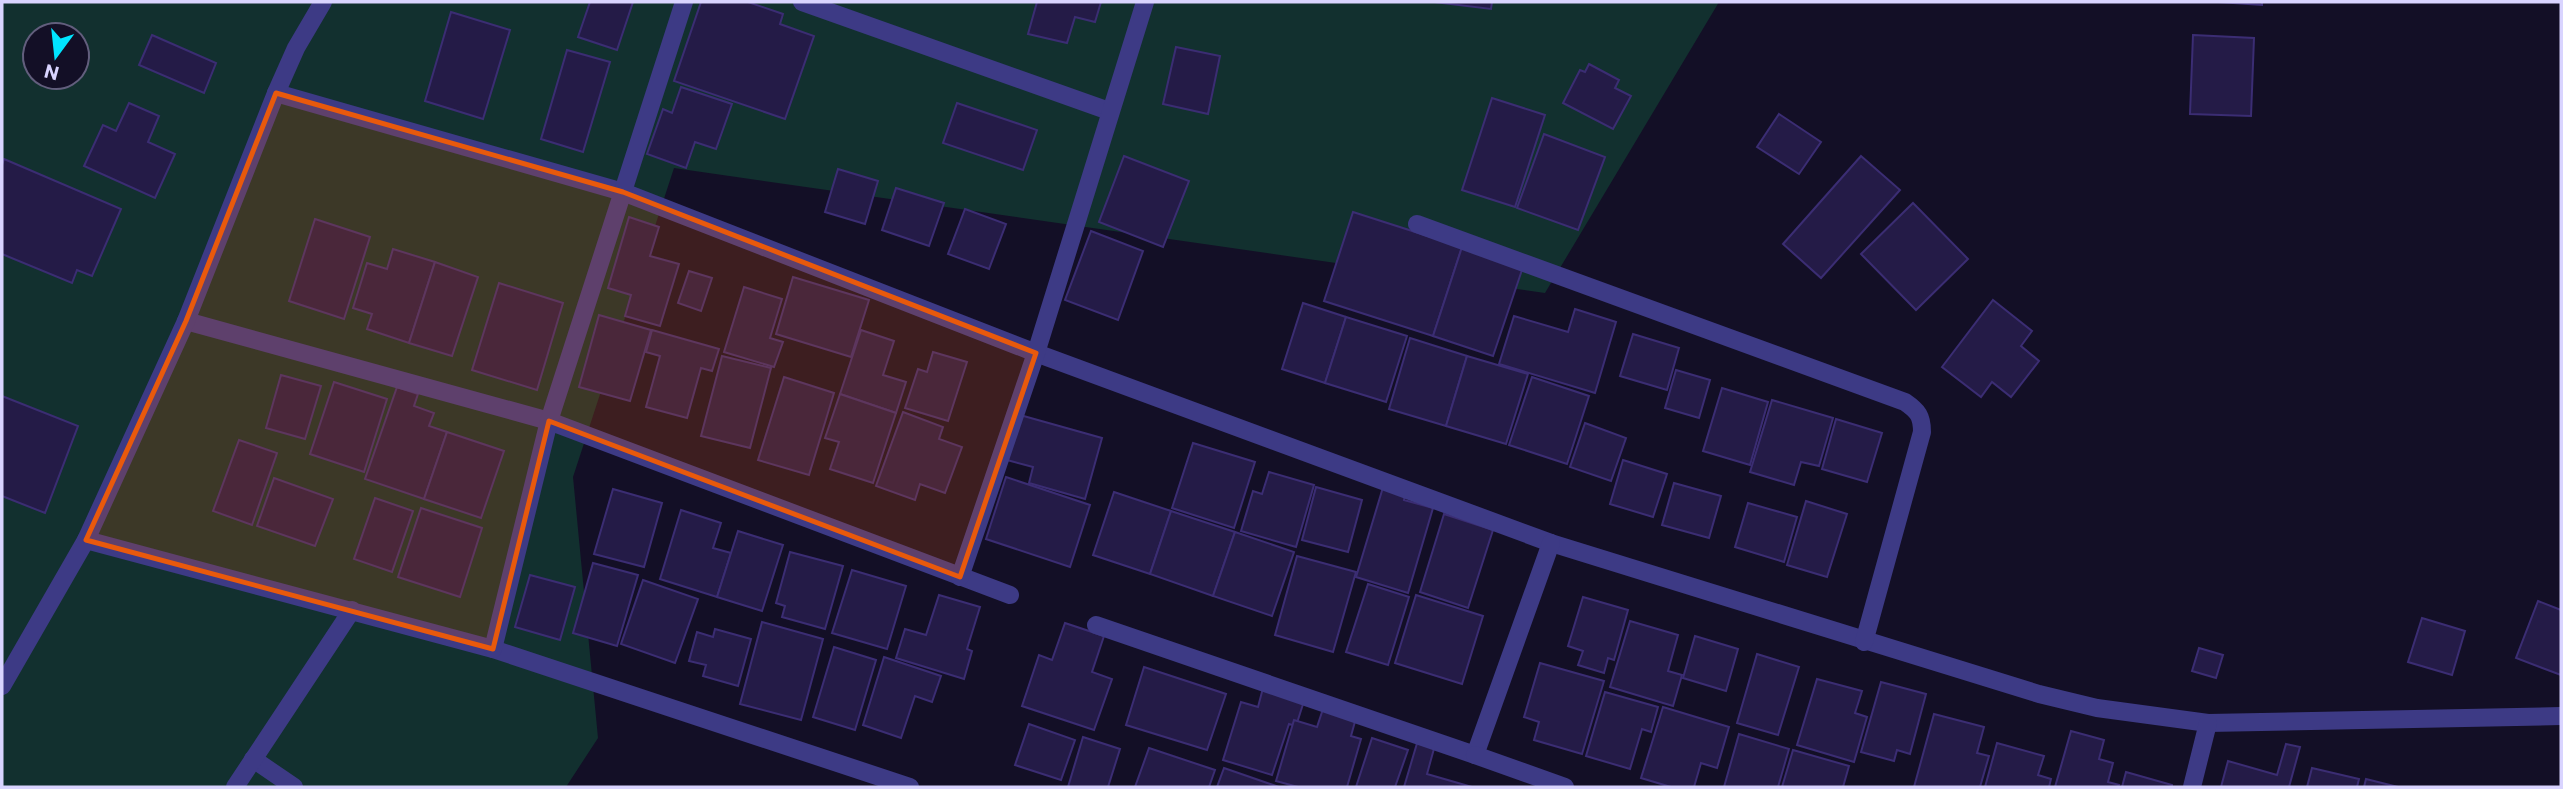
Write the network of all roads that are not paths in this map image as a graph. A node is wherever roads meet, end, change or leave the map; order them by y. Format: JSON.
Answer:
{"nodes":[{"id":1,"x":323,"y":2,"type":"edge"},
{"id":2,"x":684,"y":2,"type":"edge"},
{"id":3,"x":802,"y":2,"type":"edge"},
{"id":4,"x":1145,"y":2,"type":"edge"},
{"id":5,"x":276,"y":93,"type":"junction"},
{"id":6,"x":1109,"y":111,"type":"junction"},
{"id":7,"x":623,"y":192,"type":"junction"},
{"id":8,"x":1417,"y":224,"type":"dead end"},
{"id":9,"x":186,"y":321,"type":"junction"},
{"id":10,"x":1037,"y":353,"type":"junction"},
{"id":11,"x":549,"y":421,"type":"junction"},
{"id":12,"x":86,"y":540,"type":"junction"},
{"id":13,"x":1551,"y":543,"type":"junction"},
{"id":14,"x":960,"y":577,"type":"junction"},
{"id":15,"x":1010,"y":595,"type":"dead end"},
{"id":16,"x":352,"y":610,"type":"junction"},
{"id":17,"x":1096,"y":625,"type":"dead end"},
{"id":18,"x":1864,"y":642,"type":"junction"},
{"id":19,"x":493,"y":649,"type":"junction"},
{"id":20,"x":2,"y":686,"type":"edge"},
{"id":21,"x":2561,"y":716,"type":"edge"},
{"id":22,"x":2208,"y":723,"type":"junction"},
{"id":23,"x":1475,"y":755,"type":"junction"},
{"id":24,"x":253,"y":760,"type":"junction"},
{"id":25,"x":235,"y":787,"type":"edge"},
{"id":26,"x":294,"y":787,"type":"edge"},
{"id":27,"x":910,"y":787,"type":"edge"},
{"id":28,"x":1565,"y":787,"type":"edge"},
{"id":29,"x":2192,"y":787,"type":"edge"}],
"edges":[{"from":1,"to":5,"type":"street"},
{"from":2,"to":7,"type":"street"},
{"from":3,"to":6,"type":"street"},
{"from":4,"to":6,"type":"street"},
{"from":5,"to":7,"type":"street"},
{"from":5,"to":9,"type":"street"},
{"from":6,"to":10,"type":"street"},
{"from":7,"to":10,"type":"street"},
{"from":7,"to":11,"type":"street"},
{"from":8,"to":18,"type":"street"},
{"from":9,"to":11,"type":"street"},
{"from":9,"to":12,"type":"street"},
{"from":10,"to":13,"type":"street"},
{"from":10,"to":14,"type":"street"},
{"from":11,"to":14,"type":"street"},
{"from":11,"to":19,"type":"street"},
{"from":12,"to":16,"type":"street"},
{"from":12,"to":20,"type":"street"},
{"from":13,"to":18,"type":"street"},
{"from":13,"to":23,"type":"street"},
{"from":14,"to":15,"type":"street"},
{"from":16,"to":19,"type":"street"},
{"from":16,"to":24,"type":"street"},
{"from":17,"to":23,"type":"street"},
{"from":18,"to":22,"type":"street"},
{"from":19,"to":27,"type":"street"},
{"from":21,"to":22,"type":"street"},
{"from":22,"to":29,"type":"street"},
{"from":23,"to":28,"type":"street"},
{"from":24,"to":25,"type":"street"},
{"from":24,"to":26,"type":"street"}]}
